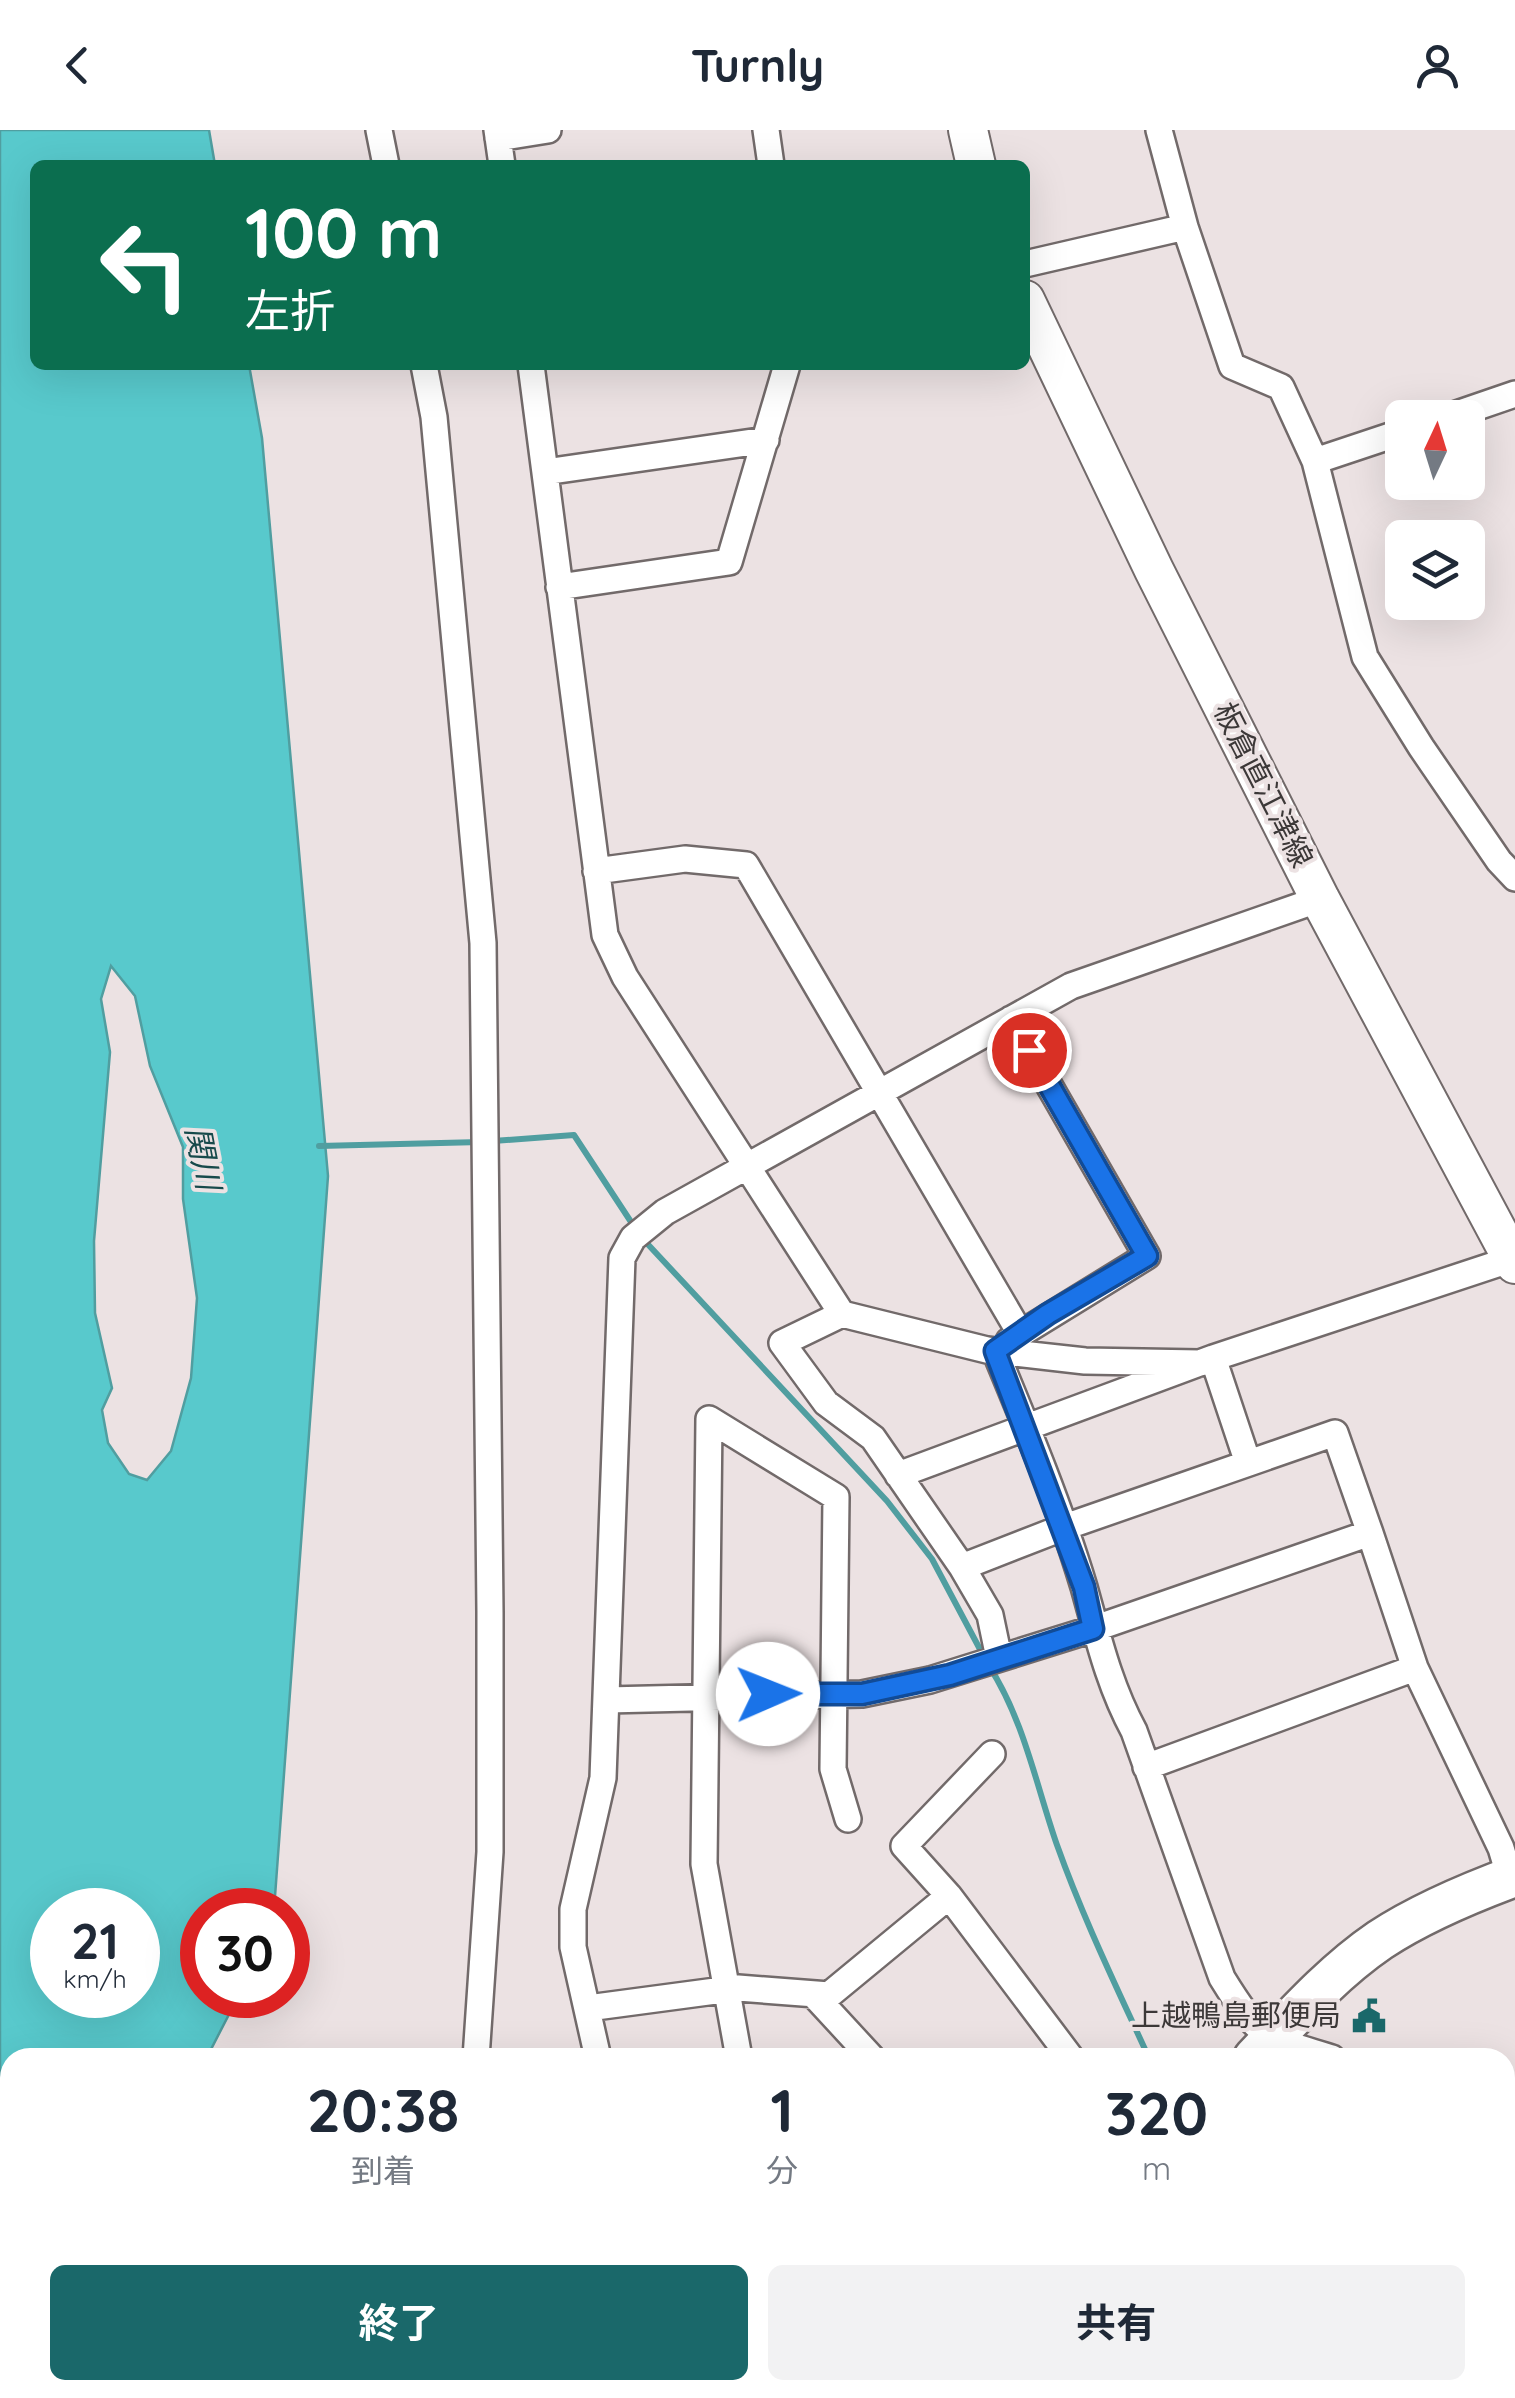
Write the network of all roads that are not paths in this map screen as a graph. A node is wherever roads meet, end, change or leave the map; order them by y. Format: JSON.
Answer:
{"nodes":[{"id":1,"x":380,"y":130,"type":"edge"},
{"id":2,"x":548,"y":130,"type":"edge"},
{"id":3,"x":766,"y":130,"type":"edge"},
{"id":4,"x":968,"y":130,"type":"edge"},
{"id":5,"x":1159,"y":130,"type":"edge"},
{"id":6,"x":497,"y":134,"type":"edge"},
{"id":7,"x":385,"y":160,"type":"edge"},
{"id":8,"x":501,"y":160,"type":"edge"},
{"id":9,"x":770,"y":160,"type":"edge"},
{"id":10,"x":975,"y":160,"type":"edge"},
{"id":11,"x":1185,"y":227,"type":"junction"},
{"id":12,"x":1030,"y":263,"type":"edge"},
{"id":13,"x":1030,"y":310,"type":"edge"},
{"id":14,"x":425,"y":370,"type":"edge"},
{"id":15,"x":532,"y":370,"type":"edge"},
{"id":16,"x":786,"y":370,"type":"edge"},
{"id":17,"x":1515,"y":394,"type":"edge"},
{"id":18,"x":1485,"y":404,"type":"edge"},
{"id":19,"x":1385,"y":438,"type":"edge"},
{"id":20,"x":766,"y":440,"type":"junction"},
{"id":21,"x":1315,"y":462,"type":"junction"},
{"id":22,"x":544,"y":472,"type":"junction"},
{"id":23,"x":559,"y":587,"type":"junction"},
{"id":24,"x":596,"y":871,"type":"junction"},
{"id":25,"x":1515,"y":878,"type":"edge"},
{"id":26,"x":1320,"y":899,"type":"junction"},
{"id":27,"x":1012,"y":1019,"type":"junction"},
{"id":28,"x":880,"y":1092,"type":"junction"},
{"id":29,"x":747,"y":1165,"type":"junction"},
{"id":30,"x":1514,"y":1262,"type":"edge"},
{"id":31,"x":842,"y":1314,"type":"junction"},
{"id":32,"x":1020,"y":1333,"type":"junction"},
{"id":33,"x":995,"y":1351,"type":"junction"},
{"id":34,"x":1206,"y":1360,"type":"junction"},
{"id":35,"x":1025,"y":1426,"type":"junction"},
{"id":36,"x":1248,"y":1463,"type":"junction"},
{"id":37,"x":898,"y":1475,"type":"junction"},
{"id":38,"x":1062,"y":1528,"type":"junction"},
{"id":39,"x":1370,"y":1534,"type":"junction"},
{"id":40,"x":962,"y":1567,"type":"junction"},
{"id":41,"x":1093,"y":1629,"type":"junction"},
{"id":42,"x":999,"y":1658,"type":"junction"},
{"id":43,"x":1415,"y":1668,"type":"junction"},
{"id":44,"x":832,"y":1694,"type":"junction"},
{"id":45,"x":707,"y":1696,"type":"junction"},
{"id":46,"x":606,"y":1700,"type":"junction"},
{"id":47,"x":992,"y":1754,"type":"dead end"},
{"id":48,"x":1146,"y":1767,"type":"junction"},
{"id":49,"x":848,"y":1819,"type":"dead end"},
{"id":50,"x":1513,"y":1877,"type":"edge"},
{"id":51,"x":949,"y":1896,"type":"junction"},
{"id":52,"x":727,"y":1990,"type":"junction"},
{"id":53,"x":812,"y":1994,"type":"junction"},
{"id":54,"x":588,"y":2008,"type":"junction"},
{"id":55,"x":477,"y":2048,"type":"edge"},
{"id":56,"x":596,"y":2048,"type":"edge"},
{"id":57,"x":737,"y":2048,"type":"edge"},
{"id":58,"x":861,"y":2048,"type":"edge"},
{"id":59,"x":1063,"y":2048,"type":"edge"},
{"id":60,"x":1262,"y":2048,"type":"edge"}],
"edges":[{"from":1,"to":7,"type":"street"},
{"from":2,"to":6,"type":"street"},
{"from":3,"to":9,"type":"street"},
{"from":4,"to":10,"type":"main road"},
{"from":5,"to":11,"type":"street"},
{"from":6,"to":8,"type":"street"},
{"from":11,"to":12,"type":"street"},
{"from":11,"to":21,"type":"street"},
{"from":13,"to":26,"type":"main road","name":"板倉直江津線"},
{"from":14,"to":55,"type":"street"},
{"from":15,"to":22,"type":"street"},
{"from":16,"to":20,"type":"street"},
{"from":17,"to":18,"type":"street"},
{"from":19,"to":21,"type":"street"},
{"from":20,"to":22,"type":"street"},
{"from":20,"to":23,"type":"street"},
{"from":21,"to":25,"type":"street"},
{"from":22,"to":23,"type":"street"},
{"from":23,"to":24,"type":"street"},
{"from":24,"to":28,"type":"street"},
{"from":24,"to":29,"type":"street"},
{"from":26,"to":27,"type":"street"},
{"from":26,"to":30,"type":"main road","name":"板倉直江津線"},
{"from":27,"to":28,"type":"street"},
{"from":27,"to":32,"type":"street"},
{"from":28,"to":29,"type":"street"},
{"from":28,"to":32,"type":"street"},
{"from":29,"to":31,"type":"street"},
{"from":29,"to":46,"type":"street"},
{"from":30,"to":34,"type":"street"},
{"from":31,"to":33,"type":"street"},
{"from":31,"to":37,"type":"street"},
{"from":32,"to":33,"type":"street"},
{"from":33,"to":34,"type":"street"},
{"from":33,"to":35,"type":"street"},
{"from":34,"to":35,"type":"street"},
{"from":34,"to":36,"type":"street"},
{"from":35,"to":37,"type":"street"},
{"from":35,"to":38,"type":"street"},
{"from":36,"to":38,"type":"street"},
{"from":36,"to":39,"type":"street"},
{"from":37,"to":40,"type":"street"},
{"from":38,"to":40,"type":"street"},
{"from":38,"to":41,"type":"street"},
{"from":39,"to":41,"type":"street"},
{"from":39,"to":43,"type":"street"},
{"from":40,"to":42,"type":"street"},
{"from":41,"to":42,"type":"street"},
{"from":41,"to":48,"type":"street"},
{"from":42,"to":44,"type":"street"},
{"from":43,"to":48,"type":"street"},
{"from":43,"to":50,"type":"street"},
{"from":44,"to":45,"type":"street"},
{"from":44,"to":45,"type":"street"},
{"from":44,"to":49,"type":"street"},
{"from":45,"to":46,"type":"street"},
{"from":45,"to":52,"type":"street"},
{"from":46,"to":54,"type":"street"},
{"from":47,"to":51,"type":"street"},
{"from":48,"to":60,"type":"street"},
{"from":50,"to":60,"type":"main road"},
{"from":51,"to":53,"type":"street"},
{"from":51,"to":59,"type":"street"},
{"from":52,"to":53,"type":"street"},
{"from":52,"to":54,"type":"street"},
{"from":52,"to":57,"type":"street"},
{"from":53,"to":58,"type":"street"},
{"from":54,"to":56,"type":"street"}]}
